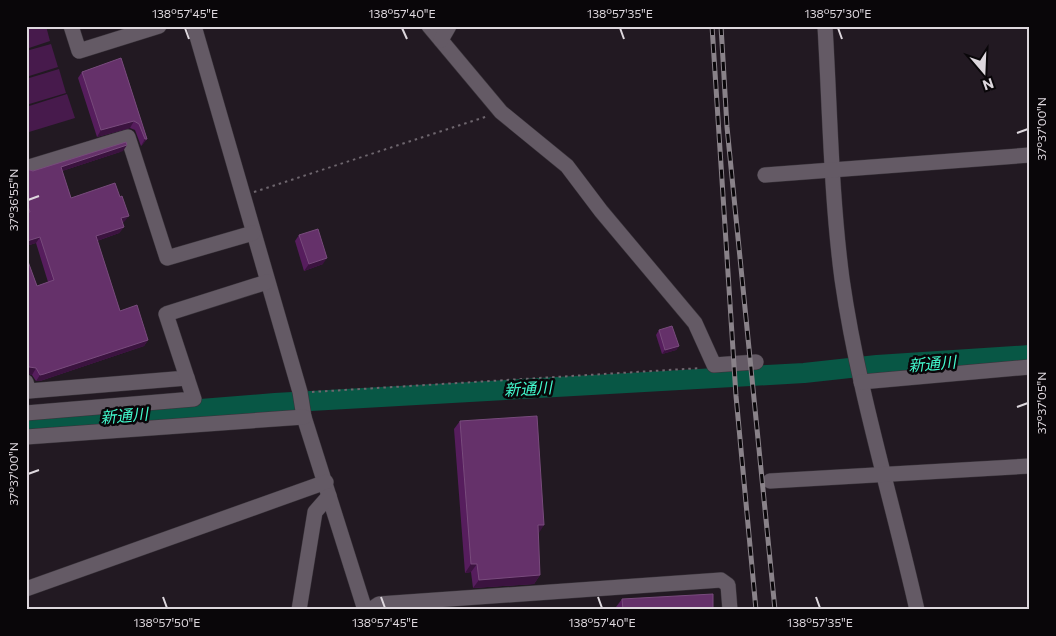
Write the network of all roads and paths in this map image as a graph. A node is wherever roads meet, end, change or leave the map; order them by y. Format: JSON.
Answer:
{"nodes":[{"id":1,"x":71,"y":26,"type":"edge"},
{"id":2,"x":159,"y":26,"type":"edge"},
{"id":3,"x":194,"y":26,"type":"edge"},
{"id":4,"x":429,"y":26,"type":"edge"},
{"id":5,"x":448,"y":26,"type":"edge"},
{"id":6,"x":825,"y":26,"type":"edge"},
{"id":7,"x":441,"y":40,"type":"junction"},
{"id":8,"x":501,"y":112,"type":"junction"},
{"id":9,"x":1030,"y":155,"type":"edge"},
{"id":10,"x":26,"y":168,"type":"edge"},
{"id":11,"x":833,"y":171,"type":"junction"},
{"id":12,"x":765,"y":175,"type":"dead end"},
{"id":13,"x":242,"y":196,"type":"junction"},
{"id":14,"x":253,"y":233,"type":"junction"},
{"id":15,"x":267,"y":282,"type":"junction"},
{"id":16,"x":756,"y":362,"type":"dead end"},
{"id":17,"x":714,"y":365,"type":"junction"},
{"id":18,"x":1030,"y":367,"type":"edge"},
{"id":19,"x":187,"y":378,"type":"junction"},
{"id":20,"x":26,"y":382,"type":"edge"},
{"id":21,"x":861,"y":382,"type":"junction"},
{"id":22,"x":302,"y":404,"type":"junction"},
{"id":23,"x":26,"y":412,"type":"edge"},
{"id":24,"x":26,"y":437,"type":"edge"},
{"id":25,"x":1030,"y":466,"type":"edge"},
{"id":26,"x":883,"y":475,"type":"junction"},
{"id":27,"x":770,"y":481,"type":"dead end"},
{"id":28,"x":328,"y":489,"type":"junction"},
{"id":29,"x":26,"y":589,"type":"edge"},
{"id":30,"x":300,"y":610,"type":"edge"},
{"id":31,"x":365,"y":610,"type":"edge"},
{"id":32,"x":370,"y":610,"type":"edge"},
{"id":33,"x":730,"y":610,"type":"edge"},
{"id":34,"x":917,"y":610,"type":"edge"}],
"edges":[{"from":1,"to":2,"type":"street"},
{"from":3,"to":13,"type":"street"},
{"from":4,"to":7,"type":"street"},
{"from":5,"to":7,"type":"street"},
{"from":6,"to":11,"type":"street"},
{"from":7,"to":8,"type":"street"},
{"from":8,"to":13,"type":"path"},
{"from":8,"to":17,"type":"street"},
{"from":9,"to":11,"type":"street"},
{"from":10,"to":14,"type":"street"},
{"from":11,"to":12,"type":"street"},
{"from":11,"to":21,"type":"street"},
{"from":13,"to":14,"type":"street"},
{"from":14,"to":15,"type":"street"},
{"from":15,"to":19,"type":"street"},
{"from":15,"to":22,"type":"street"},
{"from":16,"to":17,"type":"street"},
{"from":17,"to":22,"type":"path"},
{"from":18,"to":21,"type":"street"},
{"from":19,"to":20,"type":"street"},
{"from":19,"to":23,"type":"street"},
{"from":21,"to":26,"type":"street"},
{"from":22,"to":24,"type":"street"},
{"from":22,"to":28,"type":"street"},
{"from":25,"to":26,"type":"street"},
{"from":26,"to":27,"type":"street"},
{"from":26,"to":34,"type":"street"},
{"from":28,"to":29,"type":"street"},
{"from":28,"to":30,"type":"street"},
{"from":28,"to":31,"type":"street"},
{"from":32,"to":33,"type":"street"}]}
